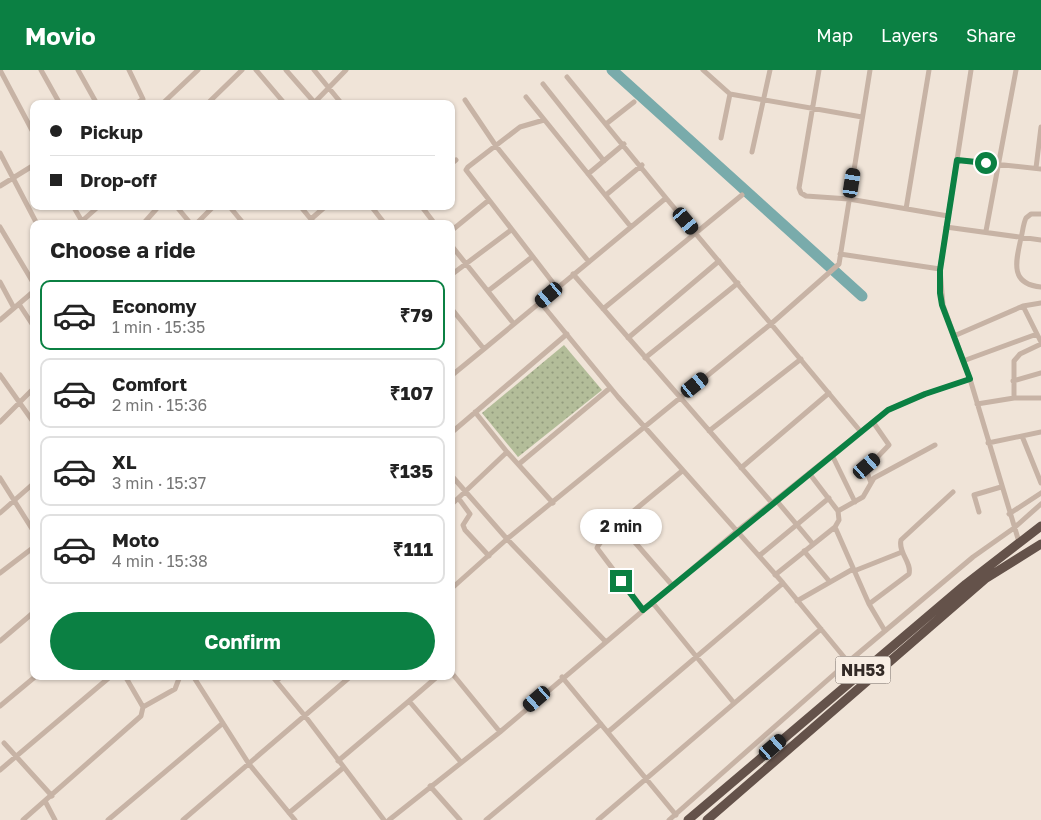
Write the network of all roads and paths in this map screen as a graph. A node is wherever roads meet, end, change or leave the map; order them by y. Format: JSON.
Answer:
{"nodes":[{"id":1,"x":0,"y":70,"type":"edge"},
{"id":2,"x":41,"y":70,"type":"edge"},
{"id":3,"x":78,"y":70,"type":"edge"},
{"id":4,"x":129,"y":70,"type":"edge"},
{"id":5,"x":198,"y":70,"type":"edge"},
{"id":6,"x":242,"y":70,"type":"edge"},
{"id":7,"x":256,"y":70,"type":"edge"},
{"id":8,"x":286,"y":70,"type":"edge"},
{"id":9,"x":314,"y":70,"type":"edge"},
{"id":10,"x":346,"y":70,"type":"edge"},
{"id":11,"x":703,"y":70,"type":"edge"},
{"id":12,"x":770,"y":70,"type":"edge"},
{"id":13,"x":819,"y":70,"type":"edge"},
{"id":14,"x":870,"y":70,"type":"edge"},
{"id":15,"x":929,"y":70,"type":"edge"},
{"id":16,"x":971,"y":70,"type":"edge"},
{"id":17,"x":1016,"y":70,"type":"edge"},
{"id":18,"x":567,"y":77,"type":"dead end"},
{"id":19,"x":543,"y":84,"type":"dead end"},
{"id":20,"x":329,"y":88,"type":"junction"},
{"id":21,"x":730,"y":94,"type":"junction"},
{"id":22,"x":526,"y":97,"type":"dead end"},
{"id":23,"x":143,"y":99,"type":"edge"},
{"id":24,"x":58,"y":100,"type":"edge"},
{"id":25,"x":95,"y":100,"type":"edge"},
{"id":26,"x":166,"y":100,"type":"edge"},
{"id":27,"x":213,"y":100,"type":"edge"},
{"id":28,"x":282,"y":100,"type":"edge"},
{"id":29,"x":311,"y":100,"type":"edge"},
{"id":30,"x":316,"y":100,"type":"edge"},
{"id":31,"x":339,"y":100,"type":"edge"},
{"id":32,"x":465,"y":100,"type":"dead end"},
{"id":33,"x":764,"y":101,"type":"junction"},
{"id":34,"x":634,"y":102,"type":"dead end"},
{"id":35,"x":813,"y":109,"type":"junction"},
{"id":36,"x":862,"y":117,"type":"junction"},
{"id":37,"x":544,"y":120,"type":"junction"},
{"id":38,"x":606,"y":124,"type":"junction"},
{"id":39,"x":30,"y":126,"type":"edge"},
{"id":40,"x":1041,"y":127,"type":"edge"},
{"id":41,"x":721,"y":138,"type":"dead end"},
{"id":42,"x":624,"y":144,"type":"junction"},
{"id":43,"x":496,"y":146,"type":"junction"},
{"id":44,"x":752,"y":152,"type":"dead end"},
{"id":45,"x":0,"y":153,"type":"edge"},
{"id":46,"x":957,"y":160,"type":"junction"},
{"id":47,"x":604,"y":161,"type":"junction"},
{"id":48,"x":1000,"y":164,"type":"junction"},
{"id":49,"x":642,"y":165,"type":"junction"},
{"id":50,"x":30,"y":167,"type":"edge"},
{"id":51,"x":1039,"y":169,"type":"edge"},
{"id":52,"x":588,"y":174,"type":"junction"},
{"id":53,"x":13,"y":178,"type":"junction"},
{"id":54,"x":0,"y":186,"type":"edge"},
{"id":55,"x":606,"y":195,"type":"junction"},
{"id":56,"x":742,"y":195,"type":"dead end"},
{"id":57,"x":666,"y":198,"type":"junction"},
{"id":58,"x":849,"y":199,"type":"junction"},
{"id":59,"x":489,"y":200,"type":"junction"},
{"id":60,"x":906,"y":209,"type":"junction"},
{"id":61,"x":95,"y":210,"type":"edge"},
{"id":62,"x":155,"y":210,"type":"edge"},
{"id":63,"x":179,"y":210,"type":"edge"},
{"id":64,"x":210,"y":210,"type":"edge"},
{"id":65,"x":232,"y":210,"type":"edge"},
{"id":66,"x":303,"y":210,"type":"edge"},
{"id":67,"x":323,"y":210,"type":"edge"},
{"id":68,"x":424,"y":210,"type":"edge"},
{"id":69,"x":1041,"y":214,"type":"edge"},
{"id":70,"x":948,"y":216,"type":"junction"},
{"id":71,"x":35,"y":220,"type":"edge"},
{"id":72,"x":85,"y":220,"type":"edge"},
{"id":73,"x":147,"y":220,"type":"edge"},
{"id":74,"x":187,"y":220,"type":"edge"},
{"id":75,"x":200,"y":220,"type":"edge"},
{"id":76,"x":241,"y":220,"type":"edge"},
{"id":77,"x":311,"y":220,"type":"edge"},
{"id":78,"x":315,"y":220,"type":"edge"},
{"id":79,"x":432,"y":220,"type":"edge"},
{"id":80,"x":0,"y":227,"type":"edge"},
{"id":81,"x":455,"y":227,"type":"edge"},
{"id":82,"x":631,"y":227,"type":"junction"},
{"id":83,"x":946,"y":227,"type":"junction"},
{"id":84,"x":511,"y":230,"type":"junction"},
{"id":85,"x":986,"y":231,"type":"junction"},
{"id":86,"x":696,"y":233,"type":"junction"},
{"id":87,"x":1021,"y":237,"type":"junction"},
{"id":88,"x":1041,"y":240,"type":"edge"},
{"id":89,"x":455,"y":250,"type":"edge"},
{"id":90,"x":840,"y":254,"type":"junction"},
{"id":91,"x":532,"y":257,"type":"junction"},
{"id":92,"x":589,"y":262,"type":"junction"},
{"id":93,"x":719,"y":262,"type":"junction"},
{"id":94,"x":466,"y":263,"type":"junction"},
{"id":95,"x":940,"y":270,"type":"junction"},
{"id":96,"x":455,"y":272,"type":"edge"},
{"id":97,"x":573,"y":274,"type":"junction"},
{"id":98,"x":30,"y":277,"type":"edge"},
{"id":99,"x":0,"y":282,"type":"edge"},
{"id":100,"x":738,"y":283,"type":"junction"},
{"id":101,"x":1041,"y":287,"type":"edge"},
{"id":102,"x":557,"y":288,"type":"junction"},
{"id":103,"x":488,"y":292,"type":"junction"},
{"id":104,"x":30,"y":294,"type":"edge"},
{"id":105,"x":540,"y":302,"type":"junction"},
{"id":106,"x":19,"y":304,"type":"junction"},
{"id":107,"x":1040,"y":304,"type":"edge"},
{"id":108,"x":1023,"y":306,"type":"junction"},
{"id":109,"x":14,"y":308,"type":"junction"},
{"id":110,"x":603,"y":309,"type":"junction"},
{"id":111,"x":455,"y":313,"type":"edge"},
{"id":112,"x":0,"y":320,"type":"edge"},
{"id":113,"x":30,"y":321,"type":"edge"},
{"id":114,"x":772,"y":323,"type":"junction"},
{"id":115,"x":514,"y":324,"type":"junction"},
{"id":116,"x":566,"y":334,"type":"junction"},
{"id":117,"x":1036,"y":334,"type":"junction"},
{"id":118,"x":954,"y":336,"type":"junction"},
{"id":119,"x":628,"y":338,"type":"junction"},
{"id":120,"x":1041,"y":343,"type":"edge"},
{"id":121,"x":484,"y":349,"type":"junction"},
{"id":122,"x":645,"y":358,"type":"junction"},
{"id":123,"x":801,"y":359,"type":"junction"},
{"id":124,"x":963,"y":361,"type":"junction"},
{"id":125,"x":455,"y":373,"type":"edge"},
{"id":126,"x":1041,"y":373,"type":"edge"},
{"id":127,"x":0,"y":375,"type":"edge"},
{"id":128,"x":970,"y":379,"type":"junction"},
{"id":129,"x":1013,"y":381,"type":"junction"},
{"id":130,"x":610,"y":388,"type":"junction"},
{"id":131,"x":30,"y":392,"type":"edge"},
{"id":132,"x":829,"y":393,"type":"junction"},
{"id":133,"x":680,"y":398,"type":"junction"},
{"id":134,"x":1014,"y":398,"type":"junction"},
{"id":135,"x":1041,"y":398,"type":"edge"},
{"id":136,"x":20,"y":402,"type":"junction"},
{"id":137,"x":977,"y":404,"type":"junction"},
{"id":138,"x":475,"y":412,"type":"junction"},
{"id":139,"x":30,"y":417,"type":"edge"},
{"id":140,"x":0,"y":422,"type":"edge"},
{"id":141,"x":873,"y":422,"type":"junction"},
{"id":142,"x":644,"y":428,"type":"junction"},
{"id":143,"x":455,"y":430,"type":"edge"},
{"id":144,"x":710,"y":432,"type":"junction"},
{"id":145,"x":861,"y":432,"type":"junction"},
{"id":146,"x":1041,"y":432,"type":"edge"},
{"id":147,"x":1022,"y":436,"type":"junction"},
{"id":148,"x":988,"y":443,"type":"junction"},
{"id":149,"x":935,"y":445,"type":"dead end"},
{"id":150,"x":507,"y":452,"type":"junction"},
{"id":151,"x":832,"y":455,"type":"junction"},
{"id":152,"x":519,"y":464,"type":"junction"},
{"id":153,"x":742,"y":468,"type":"junction"},
{"id":154,"x":682,"y":471,"type":"junction"},
{"id":155,"x":809,"y":473,"type":"junction"},
{"id":156,"x":0,"y":478,"type":"edge"},
{"id":157,"x":455,"y":480,"type":"edge"},
{"id":158,"x":871,"y":483,"type":"junction"},
{"id":159,"x":1041,"y":483,"type":"edge"},
{"id":160,"x":30,"y":486,"type":"edge"},
{"id":161,"x":1001,"y":487,"type":"junction"},
{"id":162,"x":465,"y":492,"type":"junction"},
{"id":163,"x":953,"y":492,"type":"dead end"},
{"id":164,"x":1041,"y":492,"type":"edge"},
{"id":165,"x":829,"y":498,"type":"junction"},
{"id":166,"x":459,"y":499,"type":"junction"},
{"id":167,"x":14,"y":500,"type":"junction"},
{"id":168,"x":774,"y":501,"type":"junction"},
{"id":169,"x":455,"y":502,"type":"edge"},
{"id":170,"x":553,"y":502,"type":"junction"},
{"id":171,"x":855,"y":502,"type":"junction"},
{"id":172,"x":1041,"y":504,"type":"edge"},
{"id":173,"x":838,"y":511,"type":"junction"},
{"id":174,"x":979,"y":512,"type":"dead end"},
{"id":175,"x":0,"y":513,"type":"edge"},
{"id":176,"x":1009,"y":514,"type":"junction"},
{"id":177,"x":619,"y":524,"type":"junction"},
{"id":178,"x":797,"y":525,"type":"junction"},
{"id":179,"x":30,"y":526,"type":"edge"},
{"id":180,"x":1041,"y":526,"type":"edge"},
{"id":181,"x":835,"y":527,"type":"junction"},
{"id":182,"x":1014,"y":528,"type":"junction"},
{"id":183,"x":737,"y":531,"type":"junction"},
{"id":184,"x":507,"y":539,"type":"junction"},
{"id":185,"x":1019,"y":542,"type":"junction"},
{"id":186,"x":813,"y":544,"type":"junction"},
{"id":187,"x":1041,"y":544,"type":"edge"},
{"id":188,"x":30,"y":550,"type":"edge"},
{"id":189,"x":804,"y":551,"type":"junction"},
{"id":190,"x":902,"y":552,"type":"junction"},
{"id":191,"x":490,"y":556,"type":"junction"},
{"id":192,"x":759,"y":556,"type":"junction"},
{"id":193,"x":854,"y":570,"type":"junction"},
{"id":194,"x":0,"y":572,"type":"edge"},
{"id":195,"x":775,"y":575,"type":"junction"},
{"id":196,"x":830,"y":582,"type":"junction"},
{"id":197,"x":783,"y":583,"type":"junction"},
{"id":198,"x":672,"y":585,"type":"junction"},
{"id":199,"x":455,"y":586,"type":"edge"},
{"id":200,"x":797,"y":601,"type":"junction"},
{"id":201,"x":652,"y":602,"type":"junction"},
{"id":202,"x":869,"y":604,"type":"junction"},
{"id":203,"x":643,"y":610,"type":"junction"},
{"id":204,"x":30,"y":615,"type":"edge"},
{"id":205,"x":821,"y":629,"type":"junction"},
{"id":206,"x":885,"y":631,"type":"junction"},
{"id":207,"x":0,"y":641,"type":"edge"},
{"id":208,"x":605,"y":641,"type":"junction"},
{"id":209,"x":696,"y":656,"type":"junction"},
{"id":210,"x":848,"y":662,"type":"junction"},
{"id":211,"x":858,"y":674,"type":"junction"},
{"id":212,"x":455,"y":677,"type":"edge"},
{"id":213,"x":562,"y":677,"type":"junction"},
{"id":214,"x":31,"y":680,"type":"edge"},
{"id":215,"x":106,"y":680,"type":"edge"},
{"id":216,"x":127,"y":680,"type":"edge"},
{"id":217,"x":178,"y":680,"type":"edge"},
{"id":218,"x":196,"y":680,"type":"edge"},
{"id":219,"x":345,"y":680,"type":"edge"},
{"id":220,"x":433,"y":680,"type":"edge"},
{"id":221,"x":276,"y":681,"type":"edge"},
{"id":222,"x":409,"y":701,"type":"junction"},
{"id":223,"x":734,"y":703,"type":"junction"},
{"id":224,"x":1,"y":704,"type":"edge"},
{"id":225,"x":144,"y":708,"type":"junction"},
{"id":226,"x":305,"y":716,"type":"junction"},
{"id":227,"x":223,"y":723,"type":"junction"},
{"id":228,"x":600,"y":724,"type":"junction"},
{"id":229,"x":500,"y":732,"type":"junction"},
{"id":230,"x":608,"y":732,"type":"junction"},
{"id":231,"x":4,"y":743,"type":"dead end"},
{"id":232,"x":16,"y":757,"type":"junction"},
{"id":233,"x":338,"y":761,"type":"junction"},
{"id":234,"x":460,"y":761,"type":"junction"},
{"id":235,"x":249,"y":764,"type":"junction"},
{"id":236,"x":343,"y":768,"type":"junction"},
{"id":237,"x":0,"y":770,"type":"edge"},
{"id":238,"x":646,"y":779,"type":"junction"},
{"id":239,"x":430,"y":786,"type":"junction"},
{"id":240,"x":52,"y":796,"type":"junction"},
{"id":241,"x":45,"y":802,"type":"junction"},
{"id":242,"x":289,"y":813,"type":"junction"},
{"id":243,"x":676,"y":815,"type":"junction"},
{"id":244,"x":23,"y":820,"type":"edge"},
{"id":245,"x":55,"y":820,"type":"edge"},
{"id":246,"x":108,"y":820,"type":"edge"},
{"id":247,"x":183,"y":820,"type":"edge"},
{"id":248,"x":295,"y":820,"type":"edge"},
{"id":249,"x":384,"y":820,"type":"edge"},
{"id":250,"x":390,"y":820,"type":"edge"},
{"id":251,"x":460,"y":820,"type":"edge"},
{"id":252,"x":486,"y":820,"type":"edge"},
{"id":253,"x":598,"y":820,"type":"edge"},
{"id":254,"x":669,"y":820,"type":"edge"},
{"id":255,"x":688,"y":820,"type":"edge"},
{"id":256,"x":708,"y":820,"type":"edge"}],
"edges":[{"from":1,"to":39,"type":"street"},
{"from":2,"to":24,"type":"street"},
{"from":3,"to":25,"type":"street"},
{"from":4,"to":23,"type":"street"},
{"from":5,"to":26,"type":"street"},
{"from":6,"to":27,"type":"street"},
{"from":7,"to":28,"type":"street"},
{"from":8,"to":29,"type":"street"},
{"from":9,"to":20,"type":"street"},
{"from":10,"to":20,"type":"street"},
{"from":11,"to":21,"type":"street"},
{"from":12,"to":33,"type":"street"},
{"from":13,"to":35,"type":"street"},
{"from":14,"to":36,"type":"street"},
{"from":15,"to":60,"type":"street"},
{"from":16,"to":46,"type":"street"},
{"from":17,"to":48,"type":"street"},
{"from":18,"to":38,"type":"street"},
{"from":19,"to":47,"type":"street"},
{"from":20,"to":30,"type":"street"},
{"from":20,"to":31,"type":"street"},
{"from":21,"to":33,"type":"street"},
{"from":21,"to":41,"type":"street"},
{"from":22,"to":37,"type":"street"},
{"from":32,"to":43,"type":"street"},
{"from":33,"to":35,"type":"street"},
{"from":33,"to":44,"type":"street"},
{"from":34,"to":38,"type":"street"},
{"from":35,"to":36,"type":"street"},
{"from":35,"to":58,"type":"street"},
{"from":36,"to":58,"type":"street"},
{"from":37,"to":43,"type":"street"},
{"from":37,"to":52,"type":"street"},
{"from":38,"to":42,"type":"street"},
{"from":40,"to":51,"type":"street"},
{"from":42,"to":47,"type":"street"},
{"from":42,"to":49,"type":"street"},
{"from":43,"to":59,"type":"street"},
{"from":43,"to":92,"type":"street"},
{"from":45,"to":53,"type":"street"},
{"from":46,"to":48,"type":"street"},
{"from":46,"to":70,"type":"street"},
{"from":47,"to":52,"type":"street"},
{"from":48,"to":51,"type":"street"},
{"from":48,"to":85,"type":"street"},
{"from":49,"to":55,"type":"street"},
{"from":49,"to":57,"type":"street"},
{"from":50,"to":53,"type":"street"},
{"from":52,"to":55,"type":"street"},
{"from":53,"to":54,"type":"street"},
{"from":53,"to":71,"type":"street"},
{"from":55,"to":82,"type":"street"},
{"from":56,"to":86,"type":"street"},
{"from":57,"to":82,"type":"street"},
{"from":57,"to":86,"type":"street"},
{"from":58,"to":60,"type":"street"},
{"from":58,"to":90,"type":"street"},
{"from":59,"to":81,"type":"street"},
{"from":59,"to":84,"type":"street"},
{"from":60,"to":70,"type":"street"},
{"from":61,"to":72,"type":"street"},
{"from":62,"to":73,"type":"street"},
{"from":63,"to":74,"type":"street"},
{"from":64,"to":75,"type":"street"},
{"from":65,"to":76,"type":"street"},
{"from":66,"to":77,"type":"street"},
{"from":67,"to":78,"type":"street"},
{"from":68,"to":79,"type":"street"},
{"from":69,"to":87,"type":"street"},
{"from":70,"to":83,"type":"street"},
{"from":80,"to":98,"type":"street"},
{"from":82,"to":92,"type":"street"},
{"from":83,"to":85,"type":"street"},
{"from":83,"to":95,"type":"street"},
{"from":84,"to":91,"type":"street"},
{"from":84,"to":94,"type":"street"},
{"from":85,"to":87,"type":"street"},
{"from":86,"to":93,"type":"street"},
{"from":86,"to":110,"type":"street"},
{"from":87,"to":88,"type":"street"},
{"from":87,"to":101,"type":"street"},
{"from":89,"to":94,"type":"street"},
{"from":90,"to":95,"type":"street"},
{"from":90,"to":114,"type":"street"},
{"from":91,"to":102,"type":"street"},
{"from":91,"to":103,"type":"street"},
{"from":92,"to":97,"type":"street"},
{"from":93,"to":100,"type":"street"},
{"from":93,"to":119,"type":"street"},
{"from":94,"to":96,"type":"street"},
{"from":94,"to":103,"type":"street"},
{"from":95,"to":118,"type":"street"},
{"from":97,"to":102,"type":"street"},
{"from":97,"to":110,"type":"street"},
{"from":99,"to":109,"type":"street"},
{"from":100,"to":114,"type":"street"},
{"from":100,"to":122,"type":"street"},
{"from":102,"to":105,"type":"street"},
{"from":103,"to":115,"type":"street"},
{"from":104,"to":106,"type":"street"},
{"from":105,"to":115,"type":"street"},
{"from":105,"to":116,"type":"street"},
{"from":106,"to":109,"type":"street"},
{"from":106,"to":113,"type":"street"},
{"from":107,"to":108,"type":"street"},
{"from":108,"to":117,"type":"street"},
{"from":108,"to":118,"type":"street"},
{"from":109,"to":112,"type":"street"},
{"from":110,"to":119,"type":"street"},
{"from":111,"to":121,"type":"street"},
{"from":114,"to":123,"type":"street"},
{"from":114,"to":133,"type":"street"},
{"from":115,"to":121,"type":"street"},
{"from":116,"to":130,"type":"street"},
{"from":116,"to":138,"type":"street"},
{"from":117,"to":120,"type":"street"},
{"from":117,"to":124,"type":"street"},
{"from":118,"to":124,"type":"street"},
{"from":119,"to":122,"type":"street"},
{"from":120,"to":129,"type":"street"},
{"from":121,"to":125,"type":"street"},
{"from":122,"to":133,"type":"street"},
{"from":123,"to":132,"type":"street"},
{"from":123,"to":144,"type":"street"},
{"from":124,"to":128,"type":"street"},
{"from":126,"to":129,"type":"street"},
{"from":127,"to":136,"type":"street"},
{"from":128,"to":137,"type":"street"},
{"from":128,"to":141,"type":"street"},
{"from":129,"to":134,"type":"street"},
{"from":130,"to":142,"type":"street"},
{"from":130,"to":152,"type":"street"},
{"from":131,"to":136,"type":"street"},
{"from":132,"to":145,"type":"street"},
{"from":132,"to":153,"type":"street"},
{"from":133,"to":142,"type":"street"},
{"from":133,"to":144,"type":"street"},
{"from":134,"to":135,"type":"street"},
{"from":134,"to":137,"type":"street"},
{"from":136,"to":139,"type":"street"},
{"from":136,"to":140,"type":"street"},
{"from":137,"to":148,"type":"street"},
{"from":138,"to":143,"type":"street"},
{"from":138,"to":150,"type":"street"},
{"from":141,"to":145,"type":"street"},
{"from":141,"to":158,"type":"street"},
{"from":142,"to":154,"type":"street"},
{"from":142,"to":170,"type":"street"},
{"from":144,"to":153,"type":"street"},
{"from":145,"to":151,"type":"street"},
{"from":146,"to":147,"type":"street"},
{"from":147,"to":148,"type":"street"},
{"from":147,"to":159,"type":"street"},
{"from":148,"to":161,"type":"street"},
{"from":149,"to":158,"type":"street"},
{"from":150,"to":152,"type":"street"},
{"from":150,"to":162,"type":"street"},
{"from":151,"to":155,"type":"street"},
{"from":151,"to":171,"type":"street"},
{"from":152,"to":170,"type":"street"},
{"from":153,"to":168,"type":"street"},
{"from":154,"to":177,"type":"street"},
{"from":154,"to":183,"type":"street"},
{"from":155,"to":165,"type":"street"},
{"from":155,"to":168,"type":"street"},
{"from":156,"to":167,"type":"street"},
{"from":157,"to":162,"type":"street"},
{"from":158,"to":171,"type":"street"},
{"from":160,"to":167,"type":"street"},
{"from":161,"to":174,"type":"street"},
{"from":161,"to":176,"type":"street"},
{"from":162,"to":166,"type":"street"},
{"from":162,"to":184,"type":"street"},
{"from":163,"to":190,"type":"street"},
{"from":164,"to":176,"type":"street"},
{"from":165,"to":173,"type":"street"},
{"from":165,"to":178,"type":"street"},
{"from":166,"to":169,"type":"street"},
{"from":166,"to":191,"type":"street"},
{"from":167,"to":175,"type":"street"},
{"from":167,"to":179,"type":"street"},
{"from":168,"to":178,"type":"street"},
{"from":168,"to":183,"type":"street"},
{"from":170,"to":184,"type":"street"},
{"from":171,"to":173,"type":"street"},
{"from":172,"to":182,"type":"street"},
{"from":173,"to":181,"type":"street"},
{"from":176,"to":182,"type":"street"},
{"from":177,"to":198,"type":"street"},
{"from":177,"to":203,"type":"street"},
{"from":178,"to":186,"type":"street"},
{"from":178,"to":192,"type":"street"},
{"from":180,"to":185,"type":"highway","number":"NH53"},
{"from":181,"to":186,"type":"street"},
{"from":181,"to":193,"type":"street"},
{"from":182,"to":185,"type":"street"},
{"from":182,"to":206,"type":"street"},
{"from":183,"to":192,"type":"street"},
{"from":183,"to":198,"type":"street"},
{"from":184,"to":191,"type":"street"},
{"from":184,"to":208,"type":"street"},
{"from":185,"to":211,"type":"highway","number":"NH53"},
{"from":186,"to":189,"type":"street"},
{"from":187,"to":256,"type":"highway","number":"NH53"},
{"from":188,"to":194,"type":"street"},
{"from":189,"to":195,"type":"street"},
{"from":189,"to":196,"type":"street"},
{"from":190,"to":193,"type":"street"},
{"from":190,"to":202,"type":"street"},
{"from":191,"to":199,"type":"street"},
{"from":192,"to":195,"type":"street"},
{"from":193,"to":196,"type":"street"},
{"from":193,"to":202,"type":"street"},
{"from":195,"to":197,"type":"street"},
{"from":196,"to":200,"type":"street"},
{"from":197,"to":200,"type":"street"},
{"from":197,"to":209,"type":"street"},
{"from":198,"to":201,"type":"street"},
{"from":200,"to":205,"type":"street"},
{"from":201,"to":203,"type":"street"},
{"from":201,"to":209,"type":"street"},
{"from":202,"to":206,"type":"street"},
{"from":203,"to":208,"type":"street"},
{"from":204,"to":207,"type":"street"},
{"from":205,"to":210,"type":"street"},
{"from":205,"to":223,"type":"street"},
{"from":206,"to":210,"type":"street"},
{"from":208,"to":213,"type":"street"},
{"from":209,"to":223,"type":"street"},
{"from":209,"to":230,"type":"street"},
{"from":210,"to":211,"type":"street"},
{"from":210,"to":243,"type":"street"},
{"from":211,"to":255,"type":"highway","number":"NH53"},
{"from":212,"to":229,"type":"street"},
{"from":213,"to":228,"type":"street"},
{"from":213,"to":229,"type":"street"},
{"from":214,"to":224,"type":"street"},
{"from":215,"to":232,"type":"street"},
{"from":216,"to":225,"type":"street"},
{"from":217,"to":225,"type":"street"},
{"from":218,"to":227,"type":"street"},
{"from":219,"to":226,"type":"street"},
{"from":220,"to":222,"type":"street"},
{"from":221,"to":226,"type":"street"},
{"from":222,"to":233,"type":"street"},
{"from":222,"to":234,"type":"street"},
{"from":223,"to":238,"type":"street"},
{"from":225,"to":240,"type":"street"},
{"from":226,"to":233,"type":"street"},
{"from":226,"to":235,"type":"street"},
{"from":227,"to":235,"type":"street"},
{"from":227,"to":246,"type":"street"},
{"from":228,"to":230,"type":"street"},
{"from":228,"to":252,"type":"street"},
{"from":229,"to":234,"type":"street"},
{"from":230,"to":238,"type":"street"},
{"from":231,"to":232,"type":"street"},
{"from":232,"to":237,"type":"street"},
{"from":232,"to":240,"type":"street"},
{"from":233,"to":236,"type":"street"},
{"from":234,"to":239,"type":"street"},
{"from":235,"to":242,"type":"street"},
{"from":235,"to":247,"type":"street"},
{"from":236,"to":242,"type":"street"},
{"from":236,"to":249,"type":"street"},
{"from":238,"to":243,"type":"street"},
{"from":238,"to":253,"type":"street"},
{"from":239,"to":250,"type":"street"},
{"from":239,"to":251,"type":"street"},
{"from":240,"to":241,"type":"street"},
{"from":241,"to":244,"type":"street"},
{"from":241,"to":245,"type":"street"},
{"from":242,"to":248,"type":"street"},
{"from":243,"to":254,"type":"street"}]}
